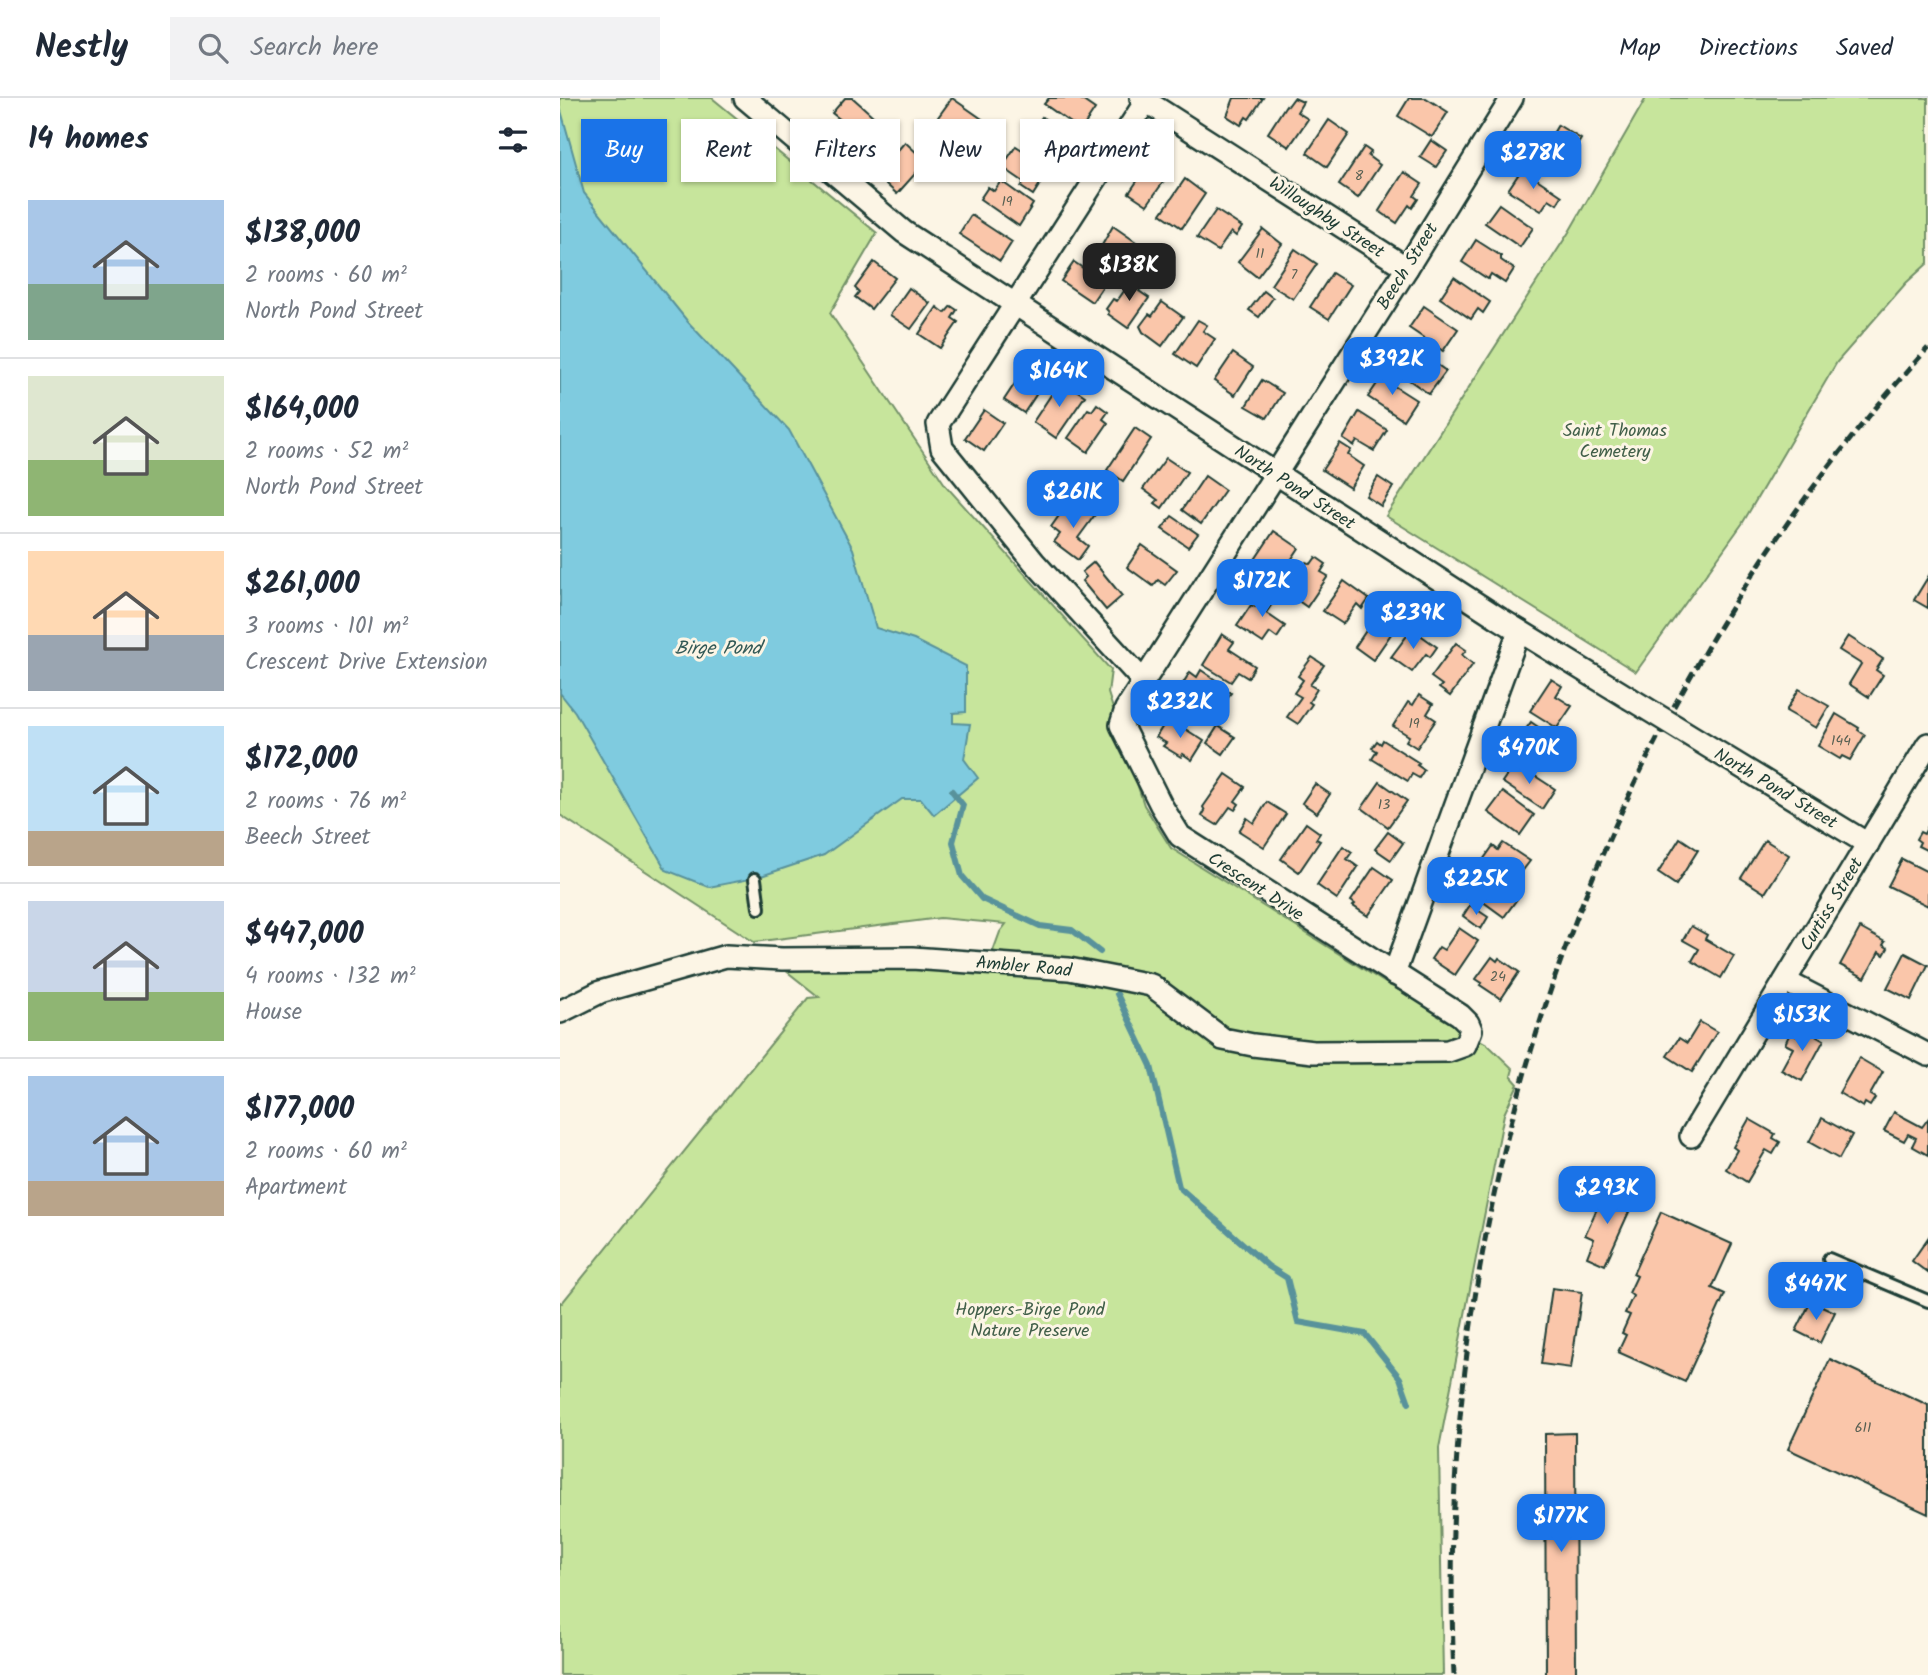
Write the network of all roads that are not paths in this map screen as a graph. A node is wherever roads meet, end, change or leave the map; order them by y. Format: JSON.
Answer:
{"nodes":[{"id":1,"x":745,"y":98,"type":"edge"},
{"id":2,"x":1512,"y":98,"type":"edge"},
{"id":3,"x":1145,"y":99,"type":"edge"},
{"id":4,"x":1406,"y":268,"type":"junction"},
{"id":5,"x":1015,"y":305,"type":"junction"},
{"id":6,"x":1275,"y":474,"type":"junction"},
{"id":7,"x":1519,"y":631,"type":"junction"},
{"id":8,"x":1144,"y":682,"type":"junction"},
{"id":9,"x":1928,"y":744,"type":"edge"},
{"id":10,"x":1868,"y":844,"type":"junction"},
{"id":11,"x":755,"y":879,"type":"dead end"},
{"id":12,"x":759,"y":908,"type":"dead end"},
{"id":13,"x":1394,"y":974,"type":"junction"},
{"id":14,"x":1785,"y":981,"type":"junction"},
{"id":15,"x":560,"y":1012,"type":"edge"},
{"id":16,"x":1471,"y":1035,"type":"joint"},
{"id":17,"x":1928,"y":1055,"type":"edge"},
{"id":18,"x":1691,"y":1136,"type":"dead end"},
{"id":19,"x":1829,"y":1259,"type":"dead end"},
{"id":20,"x":1928,"y":1301,"type":"edge"}],
"edges":[{"from":1,"to":5,"type":"street","name":"North Pond Street"},
{"from":2,"to":4,"type":"street","name":"Beech Street"},
{"from":3,"to":4,"type":"street","name":"Willoughby Street"},
{"from":3,"to":5,"type":"street"},
{"from":4,"to":6,"type":"street","name":"Beech Street"},
{"from":5,"to":6,"type":"street","name":"North Pond Street"},
{"from":5,"to":8,"type":"street"},
{"from":6,"to":7,"type":"street","name":"North Pond Street"},
{"from":6,"to":8,"type":"street","name":"Beech Street"},
{"from":7,"to":10,"type":"street","name":"North Pond Street","bridge":true},
{"from":7,"to":13,"type":"street"},
{"from":8,"to":13,"type":"street","name":"Crescent Drive"},
{"from":9,"to":10,"type":"street","name":"Curtiss Street"},
{"from":10,"to":14,"type":"street","name":"Curtiss Street"},
{"from":11,"to":12,"type":"lane"},
{"from":13,"to":16,"type":"street","name":"Crescent Drive"},
{"from":14,"to":17,"type":"street"},
{"from":14,"to":18,"type":"street","name":"Curtiss Street"},
{"from":15,"to":16,"type":"street","name":"Ambler Road"},
{"from":19,"to":20,"type":"lane"}]}
